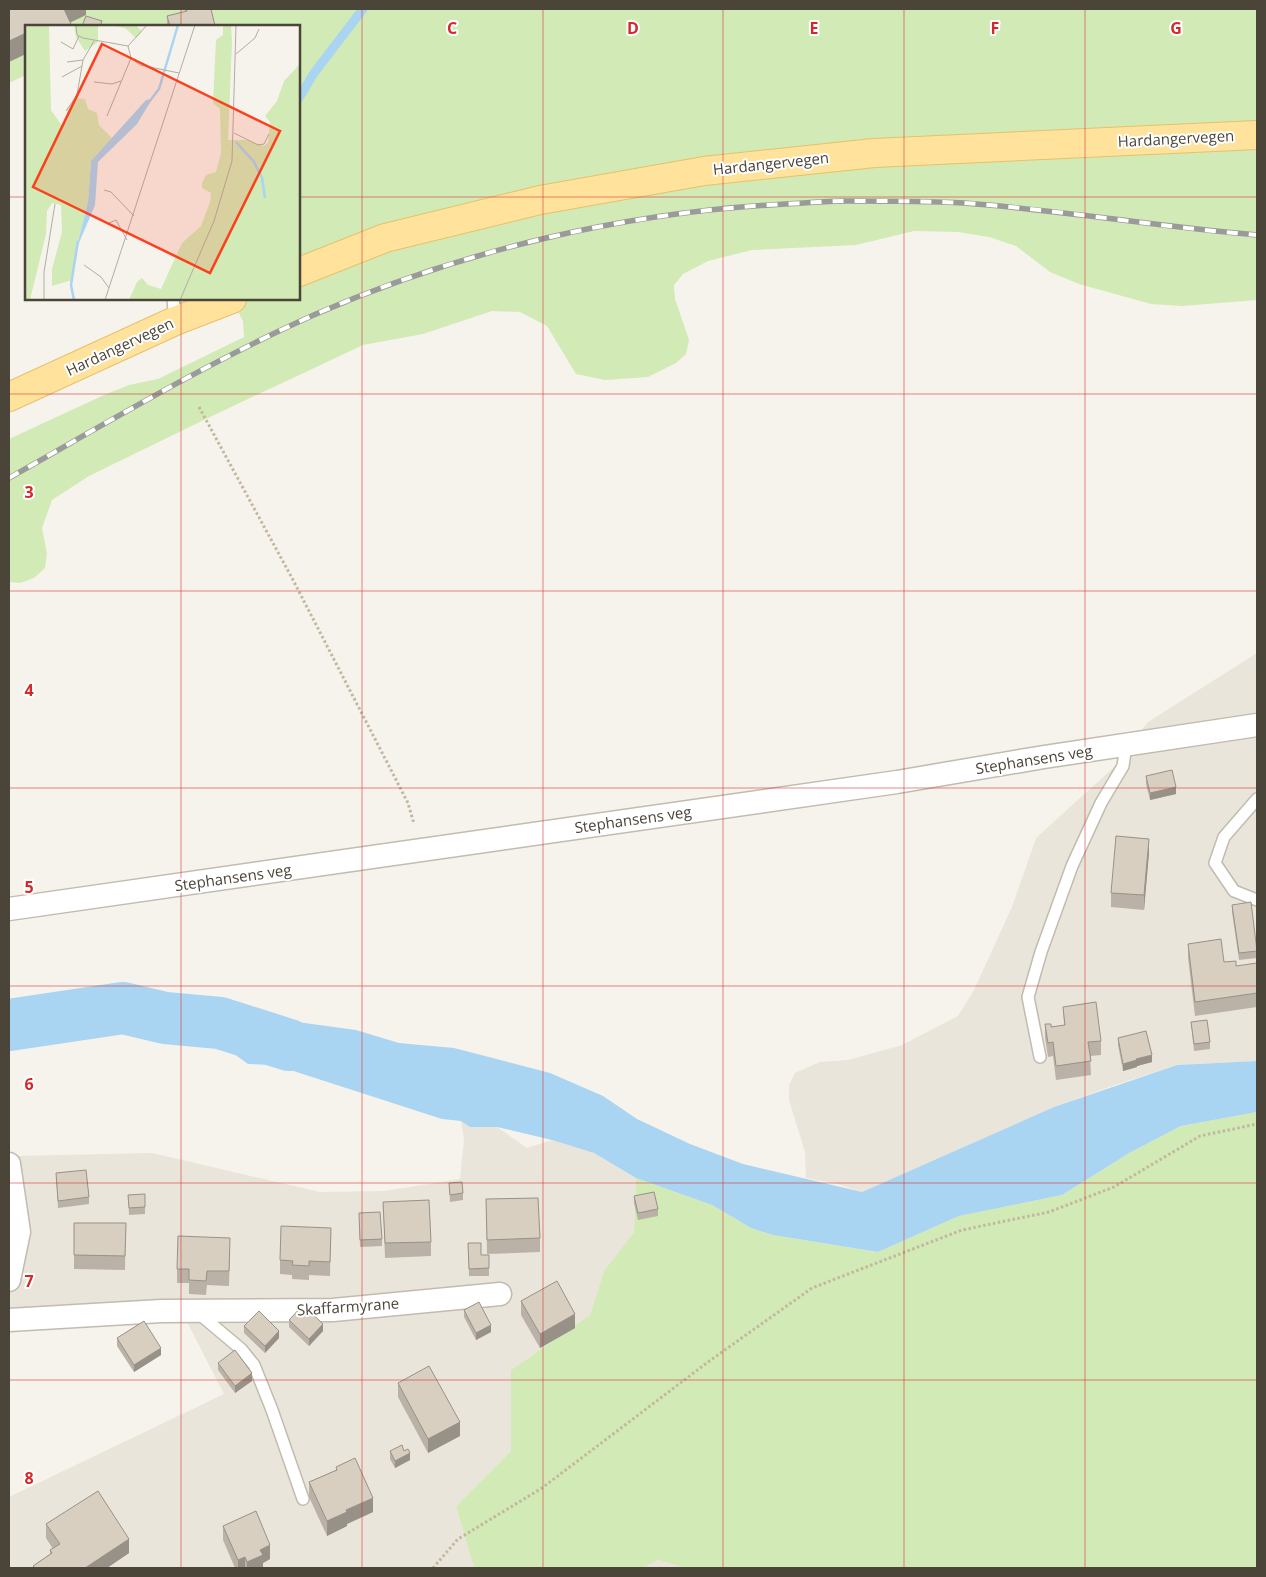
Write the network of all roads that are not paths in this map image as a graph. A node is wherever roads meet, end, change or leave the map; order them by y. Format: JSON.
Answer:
{"nodes":[{"id":1,"x":1257,"y":135,"type":"edge"},
{"id":2,"x":300,"y":272,"type":"edge"},
{"id":3,"x":227,"y":300,"type":"edge"},
{"id":4,"x":174,"y":310,"type":"edge"},
{"id":5,"x":9,"y":397,"type":"edge"},
{"id":6,"x":1257,"y":725,"type":"edge"},
{"id":7,"x":1126,"y":745,"type":"junction"},
{"id":8,"x":1257,"y":798,"type":"edge"},
{"id":9,"x":1257,"y":900,"type":"edge"},
{"id":10,"x":9,"y":910,"type":"edge"},
{"id":11,"x":1040,"y":1057,"type":"dead end"},
{"id":12,"x":9,"y":1164,"type":"edge"},
{"id":13,"x":9,"y":1280,"type":"edge"},
{"id":14,"x":500,"y":1294,"type":"dead end"},
{"id":15,"x":196,"y":1311,"type":"junction"},
{"id":16,"x":9,"y":1320,"type":"edge"},
{"id":17,"x":303,"y":1499,"type":"dead end"}],
"edges":[{"from":1,"to":2,"type":"main road","name":"Hardangervegen"},
{"from":3,"to":4,"type":"main road","name":"Hardangervegen"},
{"from":4,"to":5,"type":"main road","name":"Hardangervegen"},
{"from":6,"to":7,"type":"street","name":"Stephansens veg"},
{"from":7,"to":10,"type":"street","name":"Stephansens veg"},
{"from":7,"to":11,"type":"lane"},
{"from":8,"to":9,"type":"lane"},
{"from":12,"to":13,"type":"street"},
{"from":14,"to":15,"type":"street","name":"Skaffarmyrane"},
{"from":15,"to":16,"type":"street","name":"Skaffarmyrane"},
{"from":15,"to":17,"type":"lane"}]}
